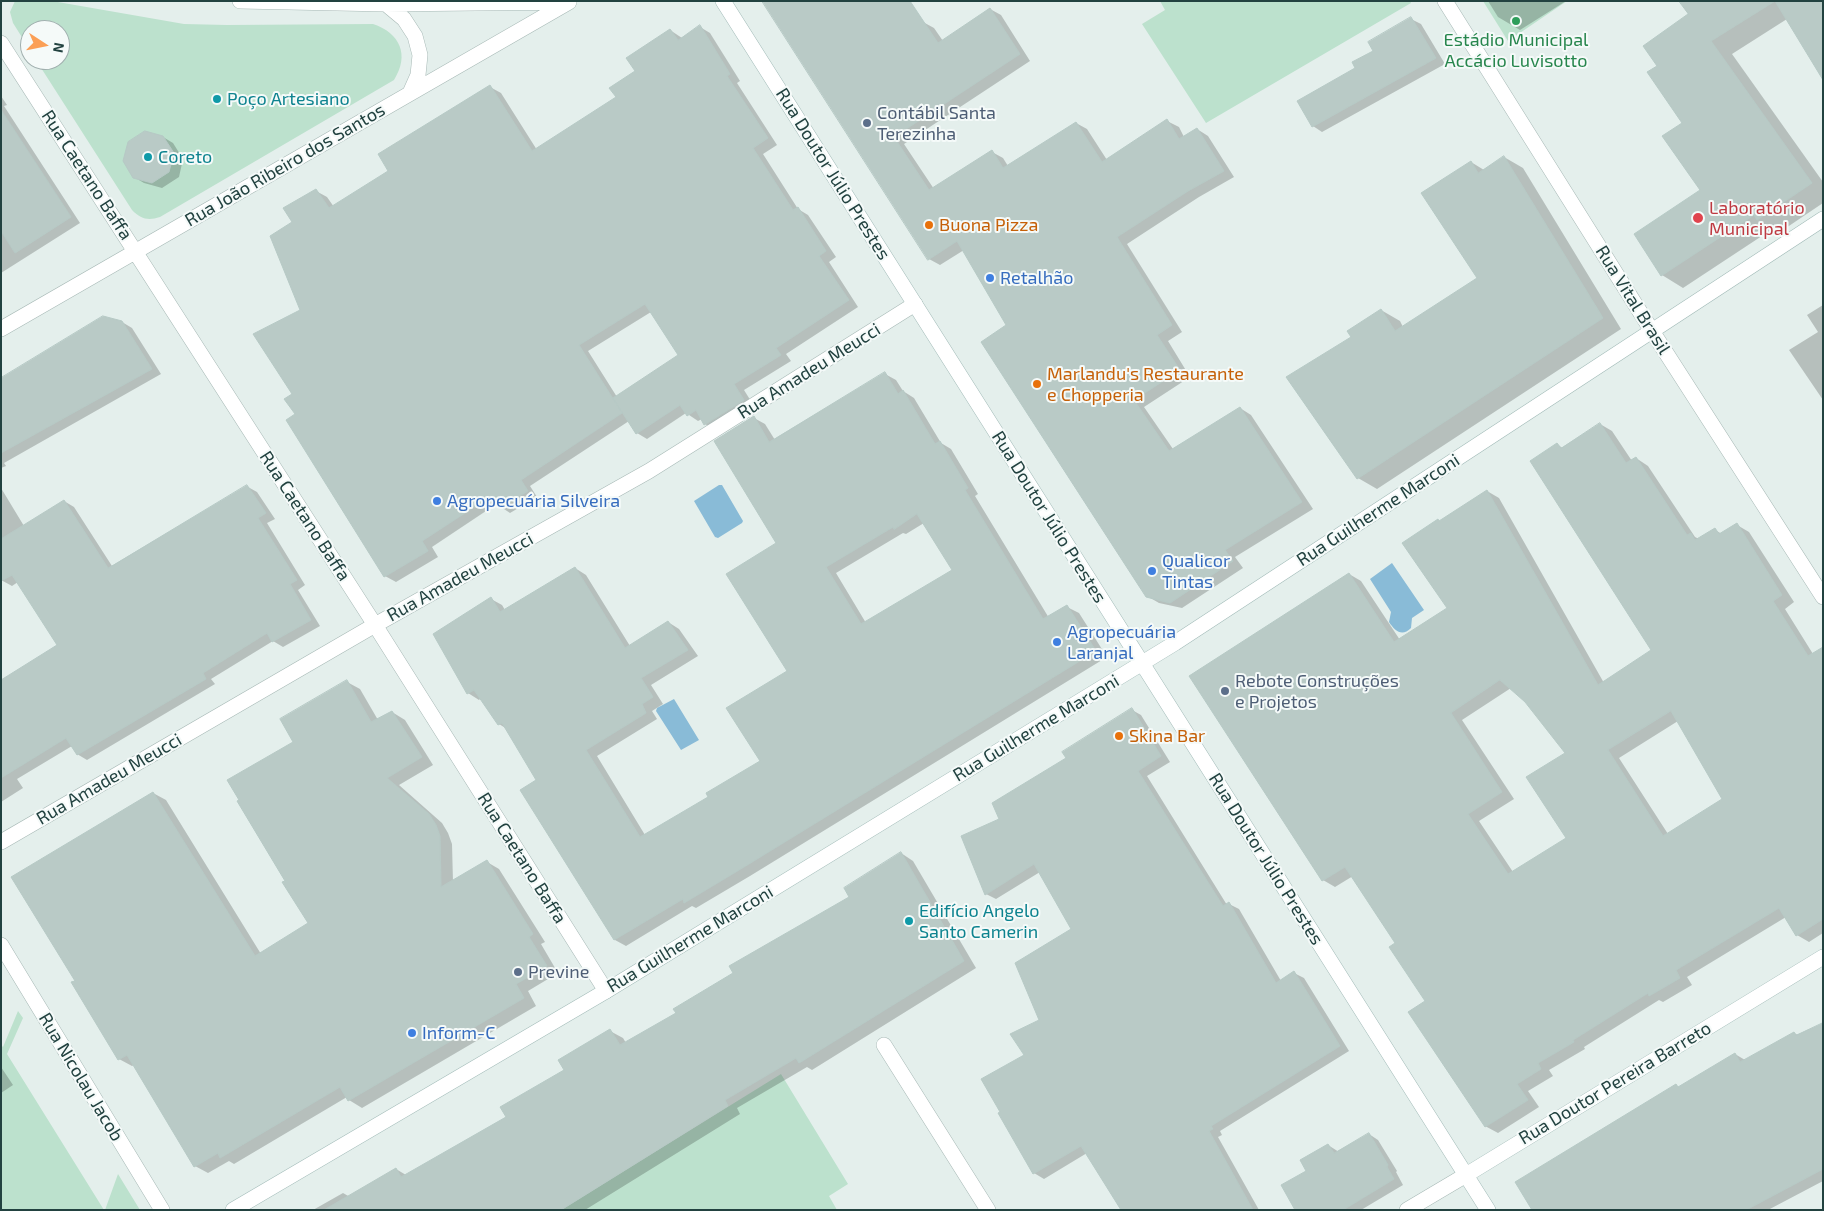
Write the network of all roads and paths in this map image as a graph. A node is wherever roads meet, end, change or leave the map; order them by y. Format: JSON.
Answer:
{"nodes":[{"id":1,"x":240,"y":1,"type":"edge"},
{"id":2,"x":723,"y":1,"type":"edge"},
{"id":3,"x":1445,"y":1,"type":"edge"},
{"id":4,"x":570,"y":2,"type":"edge"},
{"id":5,"x":386,"y":4,"type":"junction"},
{"id":6,"x":1,"y":43,"type":"edge"},
{"id":7,"x":410,"y":93,"type":"junction"},
{"id":8,"x":1823,"y":219,"type":"edge"},
{"id":9,"x":136,"y":252,"type":"junction"},
{"id":10,"x":915,"y":304,"type":"junction"},
{"id":11,"x":1,"y":329,"type":"edge"},
{"id":12,"x":1652,"y":331,"type":"junction"},
{"id":13,"x":1823,"y":597,"type":"edge"},
{"id":14,"x":375,"y":625,"type":"junction"},
{"id":15,"x":1142,"y":663,"type":"junction"},
{"id":16,"x":1,"y":842,"type":"edge"},
{"id":17,"x":1,"y":945,"type":"edge"},
{"id":18,"x":1823,"y":956,"type":"edge"},
{"id":19,"x":606,"y":991,"type":"junction"},
{"id":20,"x":884,"y":1045,"type":"dead end"},
{"id":21,"x":1466,"y":1175,"type":"junction"},
{"id":22,"x":162,"y":1210,"type":"edge"},
{"id":23,"x":232,"y":1210,"type":"edge"},
{"id":24,"x":988,"y":1210,"type":"edge"},
{"id":25,"x":1407,"y":1210,"type":"edge"},
{"id":26,"x":1488,"y":1210,"type":"edge"}],
"edges":[{"from":1,"to":5,"type":"street"},
{"from":2,"to":10,"type":"street","name":"Rua Doutor Júlio Prestes"},
{"from":3,"to":12,"type":"street","name":"Rua Vital Brasil"},
{"from":4,"to":5,"type":"street"},
{"from":4,"to":7,"type":"street","name":"Rua João Ribeiro dos Santos"},
{"from":5,"to":7,"type":"street"},
{"from":6,"to":9,"type":"street","name":"Rua Caetano Baffa"},
{"from":7,"to":9,"type":"street","name":"Rua João Ribeiro dos Santos"},
{"from":8,"to":12,"type":"street","name":"Rua Guilherme Marconi"},
{"from":9,"to":11,"type":"street","name":"Rua João Ribeiro dos Santos"},
{"from":9,"to":14,"type":"street","name":"Rua Caetano Baffa"},
{"from":10,"to":14,"type":"street","name":"Rua Amadeu Meucci"},
{"from":10,"to":15,"type":"street","name":"Rua Doutor Júlio Prestes"},
{"from":12,"to":13,"type":"street","name":"Rua Vital Brasil"},
{"from":12,"to":15,"type":"street","name":"Rua Guilherme Marconi"},
{"from":14,"to":16,"type":"street","name":"Rua Amadeu Meucci"},
{"from":14,"to":19,"type":"street","name":"Rua Caetano Baffa"},
{"from":15,"to":19,"type":"street","name":"Rua Guilherme Marconi"},
{"from":15,"to":21,"type":"street","name":"Rua Doutor Júlio Prestes"},
{"from":17,"to":22,"type":"street","name":"Rua Nicolau Jacob"},
{"from":18,"to":21,"type":"street","name":"Rua Doutor Pereira Barreto"},
{"from":19,"to":23,"type":"street","name":"Rua Guilherme Marconi"},
{"from":20,"to":24,"type":"street"},
{"from":21,"to":25,"type":"street","name":"Rua Doutor Pereira Barreto"},
{"from":21,"to":26,"type":"street","name":"Rua Doutor Júlio Prestes"}]}
